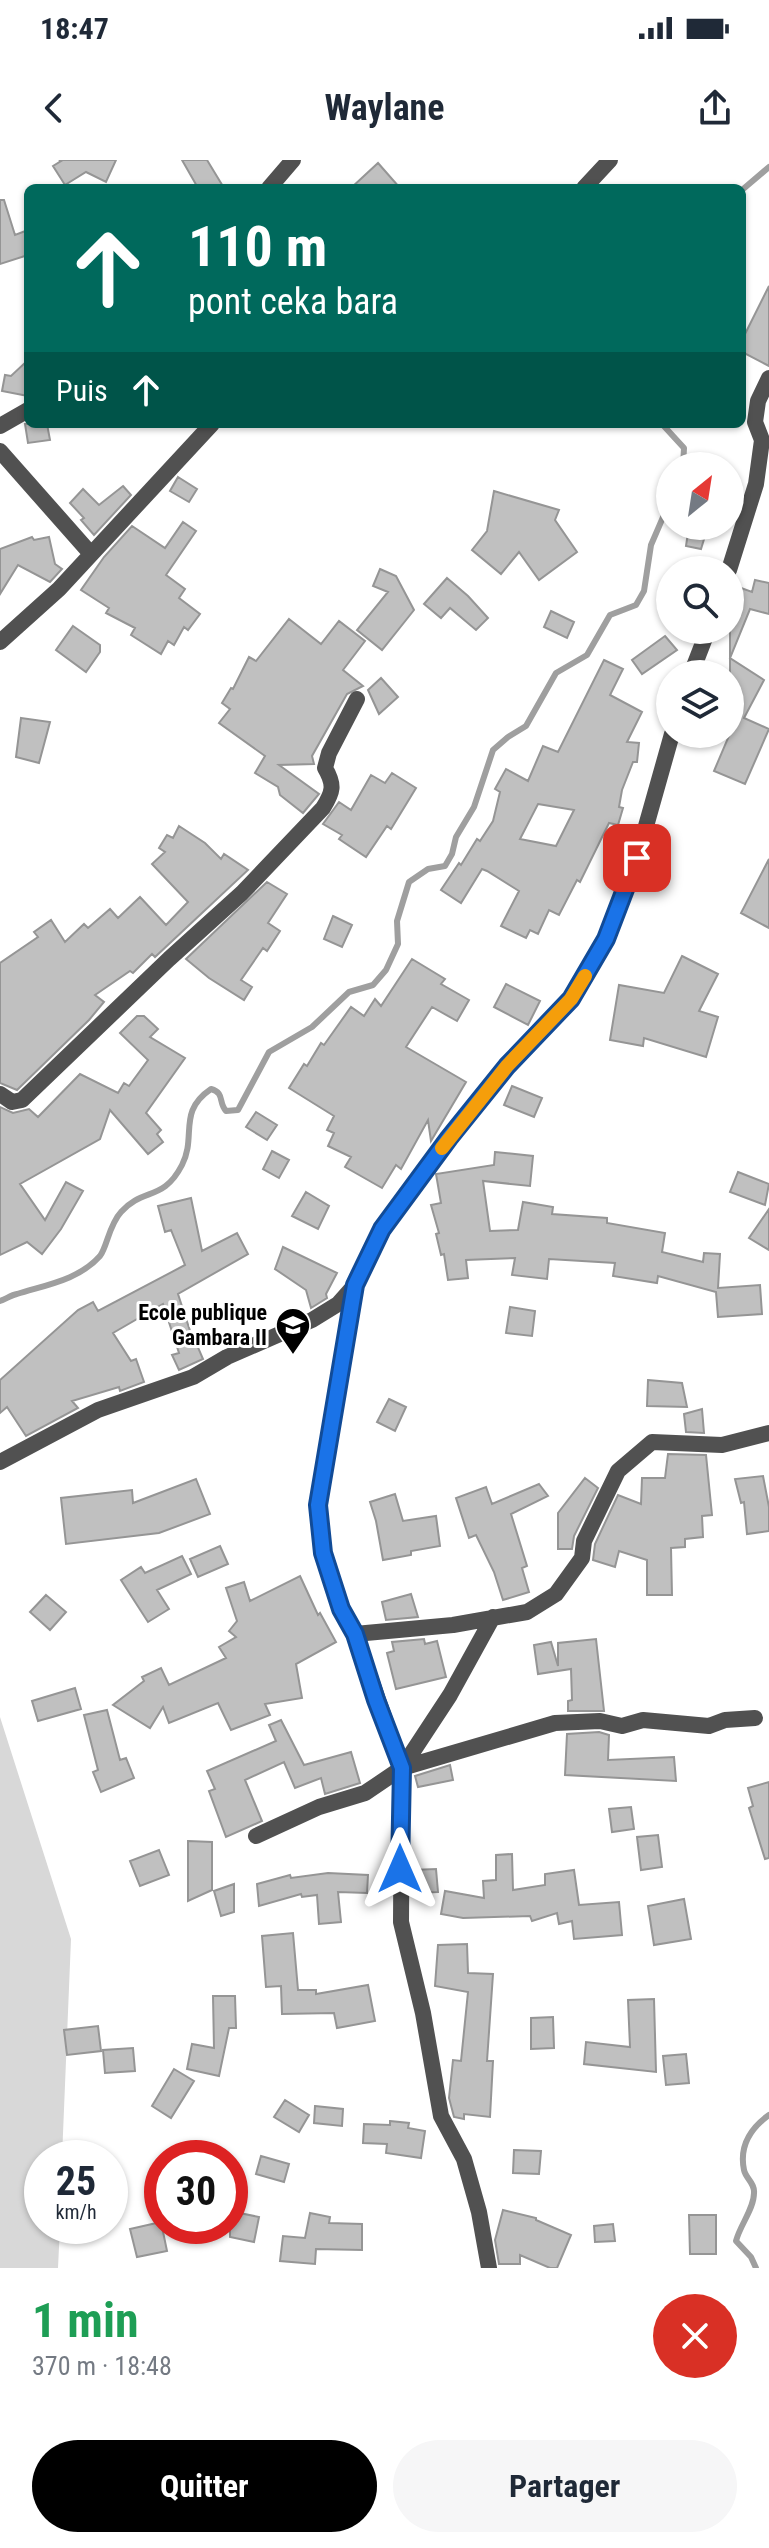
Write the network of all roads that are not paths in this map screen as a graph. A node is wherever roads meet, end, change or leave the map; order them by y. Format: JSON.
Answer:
{"nodes":[{"id":1,"x":293,"y":160,"type":"edge"},
{"id":2,"x":610,"y":160,"type":"edge"},
{"id":3,"x":272,"y":184,"type":"edge"},
{"id":4,"x":588,"y":184,"type":"edge"},
{"id":5,"x":769,"y":378,"type":"edge"},
{"id":6,"x":24,"y":412,"type":"edge"},
{"id":7,"x":0,"y":426,"type":"edge"},
{"id":8,"x":208,"y":428,"type":"edge"},
{"id":9,"x":0,"y":451,"type":"edge"},
{"id":10,"x":91,"y":554,"type":"junction"},
{"id":11,"x":733,"y":556,"type":"edge"},
{"id":12,"x":0,"y":642,"type":"edge"},
{"id":13,"x":357,"y":699,"type":"dead end"},
{"id":14,"x":668,"y":748,"type":"edge"},
{"id":15,"x":0,"y":1094,"type":"edge"},
{"id":16,"x":355,"y":1285,"type":"junction"},
{"id":17,"x":769,"y":1433,"type":"edge"},
{"id":18,"x":0,"y":1462,"type":"edge"},
{"id":19,"x":493,"y":1617,"type":"junction"},
{"id":20,"x":355,"y":1634,"type":"junction"},
{"id":21,"x":755,"y":1718,"type":"dead end"},
{"id":22,"x":402,"y":1768,"type":"junction"},
{"id":23,"x":256,"y":1836,"type":"dead end"},
{"id":24,"x":489,"y":2268,"type":"edge"}],
"edges":[{"from":1,"to":3,"type":"street"},
{"from":2,"to":4,"type":"street"},
{"from":5,"to":11,"type":"street"},
{"from":6,"to":7,"type":"street"},
{"from":8,"to":10,"type":"street"},
{"from":9,"to":10,"type":"street"},
{"from":10,"to":12,"type":"street"},
{"from":13,"to":15,"type":"street"},
{"from":14,"to":16,"type":"street"},
{"from":16,"to":18,"type":"street"},
{"from":16,"to":20,"type":"street"},
{"from":17,"to":19,"type":"street"},
{"from":19,"to":20,"type":"street"},
{"from":19,"to":22,"type":"street"},
{"from":20,"to":22,"type":"street"},
{"from":21,"to":22,"type":"street"},
{"from":22,"to":23,"type":"street"},
{"from":22,"to":24,"type":"street"}]}
